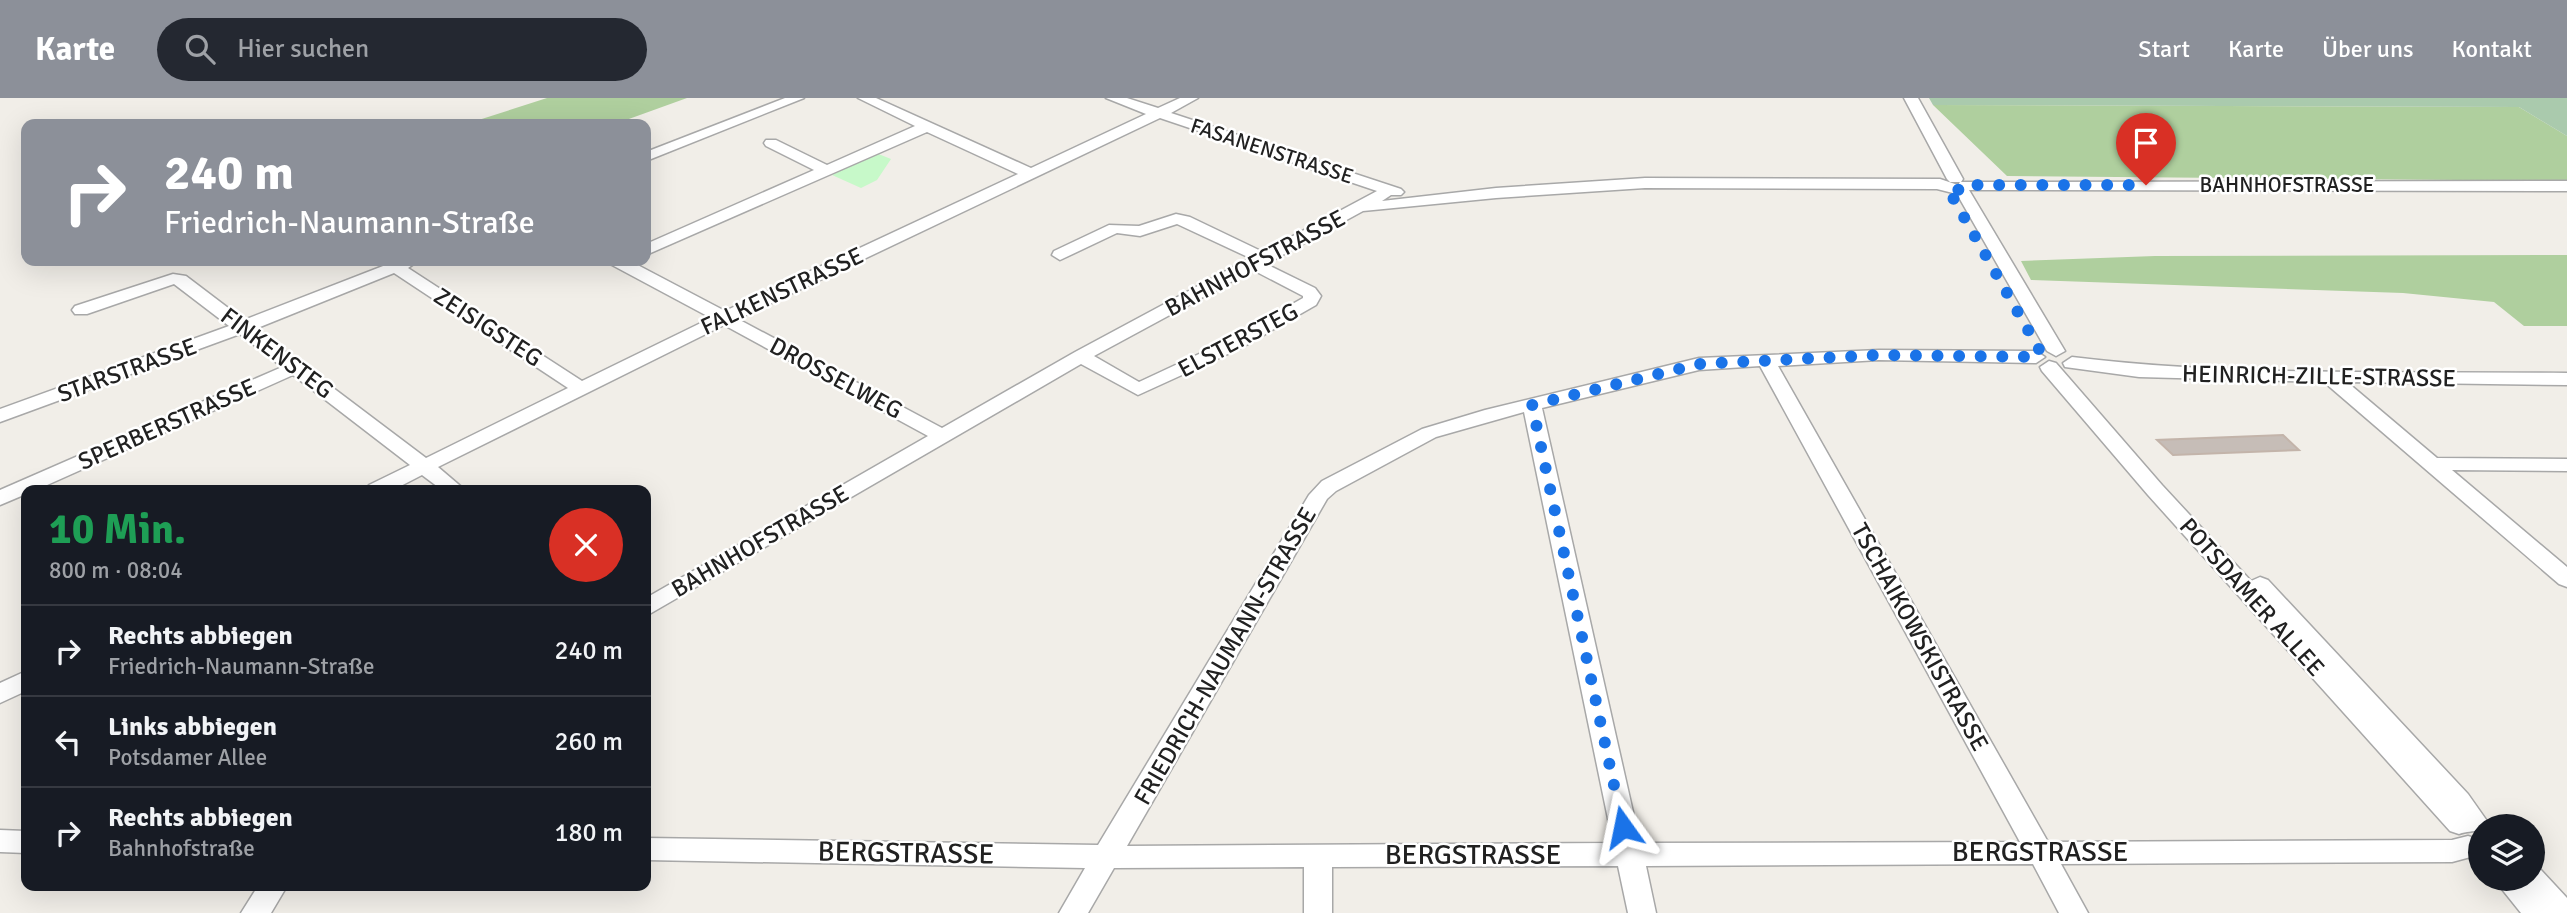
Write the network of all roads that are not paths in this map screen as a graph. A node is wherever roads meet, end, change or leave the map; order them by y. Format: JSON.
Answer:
{"nodes":[{"id":1,"x":797,"y":98,"type":"edge"},
{"id":2,"x":865,"y":98,"type":"edge"},
{"id":3,"x":1113,"y":98,"type":"edge"},
{"id":4,"x":1191,"y":98,"type":"edge"},
{"id":5,"x":1898,"y":98,"type":"edge"},
{"id":6,"x":1910,"y":98,"type":"edge"},
{"id":7,"x":1156,"y":113,"type":"junction"},
{"id":8,"x":928,"y":127,"type":"junction"},
{"id":9,"x":771,"y":143,"type":"dead end"},
{"id":10,"x":651,"y":155,"type":"edge"},
{"id":11,"x":827,"y":171,"type":"junction"},
{"id":12,"x":1029,"y":173,"type":"junction"},
{"id":13,"x":1952,"y":184,"type":"junction"},
{"id":14,"x":2567,"y":186,"type":"edge"},
{"id":15,"x":1390,"y":190,"type":"junction"},
{"id":16,"x":1421,"y":201,"type":"junction"},
{"id":17,"x":1357,"y":208,"type":"junction"},
{"id":18,"x":651,"y":248,"type":"edge"},
{"id":19,"x":1060,"y":256,"type":"dead end"},
{"id":20,"x":1260,"y":262,"type":"junction"},
{"id":21,"x":398,"y":266,"type":"edge"},
{"id":22,"x":406,"y":266,"type":"edge"},
{"id":23,"x":629,"y":266,"type":"edge"},
{"id":24,"x":81,"y":310,"type":"dead end"},
{"id":25,"x":725,"y":318,"type":"junction"},
{"id":26,"x":243,"y":327,"type":"junction"},
{"id":27,"x":1081,"y":356,"type":"junction"},
{"id":28,"x":2053,"y":359,"type":"junction"},
{"id":29,"x":1766,"y":360,"type":"junction"},
{"id":30,"x":296,"y":367,"type":"junction"},
{"id":31,"x":2330,"y":377,"type":"junction"},
{"id":32,"x":2567,"y":379,"type":"edge"},
{"id":33,"x":580,"y":388,"type":"junction"},
{"id":34,"x":1532,"y":405,"type":"junction"},
{"id":35,"x":0,"y":416,"type":"edge"},
{"id":36,"x":942,"y":436,"type":"junction"},
{"id":37,"x":2434,"y":464,"type":"junction"},
{"id":38,"x":422,"y":465,"type":"junction"},
{"id":39,"x":2567,"y":465,"type":"edge"},
{"id":40,"x":29,"y":485,"type":"edge"},
{"id":41,"x":385,"y":485,"type":"edge"},
{"id":42,"x":448,"y":485,"type":"edge"},
{"id":43,"x":21,"y":489,"type":"edge"},
{"id":44,"x":0,"y":498,"type":"edge"},
{"id":45,"x":2562,"y":571,"type":"edge"},
{"id":46,"x":651,"y":605,"type":"edge"},
{"id":47,"x":21,"y":683,"type":"edge"},
{"id":48,"x":0,"y":694,"type":"edge"},
{"id":49,"x":2469,"y":814,"type":"edge"},
{"id":50,"x":2468,"y":839,"type":"edge"},
{"id":51,"x":0,"y":841,"type":"edge"},
{"id":52,"x":21,"y":842,"type":"edge"},
{"id":53,"x":651,"y":849,"type":"edge"},
{"id":54,"x":2040,"y":852,"type":"junction"},
{"id":55,"x":1629,"y":854,"type":"junction"},
{"id":56,"x":1318,"y":856,"type":"junction"},
{"id":57,"x":1108,"y":857,"type":"junction"},
{"id":58,"x":270,"y":891,"type":"edge"},
{"id":59,"x":2519,"y":891,"type":"edge"},
{"id":60,"x":2543,"y":891,"type":"edge"},
{"id":61,"x":255,"y":913,"type":"edge"},
{"id":62,"x":1073,"y":913,"type":"edge"},
{"id":63,"x":1318,"y":913,"type":"edge"},
{"id":64,"x":1642,"y":913,"type":"edge"},
{"id":65,"x":2074,"y":913,"type":"edge"},
{"id":66,"x":2538,"y":913,"type":"edge"},
{"id":67,"x":2563,"y":913,"type":"edge"}],
"edges":[{"from":1,"to":10,"type":"street"},
{"from":2,"to":8,"type":"street"},
{"from":3,"to":7,"type":"street","name":"FASANENSTRASSE"},
{"from":4,"to":7,"type":"street","name":"FALKENSTRASSE"},
{"from":5,"to":13,"type":"street","name":"POTSDAMER ALLEE"},
{"from":6,"to":13,"type":"street","name":"POTSDAMER ALLEE"},
{"from":7,"to":12,"type":"street","name":"FALKENSTRASSE"},
{"from":7,"to":15,"type":"street","name":"FASANENSTRASSE"},
{"from":8,"to":11,"type":"street"},
{"from":8,"to":12,"type":"street"},
{"from":9,"to":11,"type":"street"},
{"from":11,"to":18,"type":"street"},
{"from":12,"to":25,"type":"street","name":"FALKENSTRASSE"},
{"from":13,"to":14,"type":"street","name":"BAHNHOFSTRASSE"},
{"from":13,"to":16,"type":"street","name":"BAHNHOFSTRASSE"},
{"from":13,"to":28,"type":"street","name":"POTSDAMER ALLEE"},
{"from":15,"to":16,"type":"street","name":"FASANENSTRASSE"},
{"from":15,"to":17,"type":"street","name":"FASANENSTRASSE"},
{"from":16,"to":17,"type":"street","name":"BAHNHOFSTRASSE"},
{"from":17,"to":20,"type":"street","name":"BAHNHOFSTRASSE"},
{"from":19,"to":20,"type":"street"},
{"from":20,"to":27,"type":"street","name":"BAHNHOFSTRASSE"},
{"from":20,"to":27,"type":"street","name":"ELSTERSTEG"},
{"from":21,"to":26,"type":"street","name":"STARSTRASSE"},
{"from":22,"to":33,"type":"street","name":"ZEISIGSTEG"},
{"from":23,"to":25,"type":"street","name":"DROSSELWEG"},
{"from":24,"to":26,"type":"street","name":"FINKENSTEG"},
{"from":25,"to":33,"type":"street","name":"FALKENSTRASSE"},
{"from":25,"to":36,"type":"street","name":"DROSSELWEG"},
{"from":26,"to":30,"type":"street","name":"FINKENSTEG"},
{"from":26,"to":35,"type":"street","name":"STARSTRASSE"},
{"from":27,"to":36,"type":"street","name":"BAHNHOFSTRASSE"},
{"from":28,"to":29,"type":"street","name":"FRIEDRICH-NAUMANN-STRASSE"},
{"from":28,"to":31,"type":"street","name":"HEINRICH-ZILLE-STRASSE"},
{"from":28,"to":49,"type":"street","name":"POTSDAMER ALLEE"},
{"from":29,"to":34,"type":"street","name":"FRIEDRICH-NAUMANN-STRASSE"},
{"from":29,"to":54,"type":"street","name":"TSCHAIKOWSKISTRASSE"},
{"from":30,"to":38,"type":"street","name":"FINKENSTEG"},
{"from":30,"to":40,"type":"street","name":"SPERBERSTRASSE"},
{"from":31,"to":32,"type":"street","name":"HEINRICH-ZILLE-STRASSE"},
{"from":31,"to":37,"type":"street"},
{"from":33,"to":38,"type":"street","name":"FALKENSTRASSE"},
{"from":34,"to":55,"type":"street"},
{"from":34,"to":57,"type":"street","name":"FRIEDRICH-NAUMANN-STRASSE"},
{"from":36,"to":46,"type":"street","name":"BAHNHOFSTRASSE"},
{"from":37,"to":39,"type":"street"},
{"from":37,"to":45,"type":"street"},
{"from":38,"to":41,"type":"street","name":"FALKENSTRASSE"},
{"from":38,"to":42,"type":"street","name":"FINKENSTEG"},
{"from":43,"to":44,"type":"street","name":"SPERBERSTRASSE"},
{"from":47,"to":48,"type":"street"},
{"from":50,"to":54,"type":"street","name":"BERGSTRASSE"},
{"from":51,"to":52,"type":"street"},
{"from":53,"to":57,"type":"street","name":"BERGSTRASSE"},
{"from":54,"to":55,"type":"street","name":"BERGSTRASSE"},
{"from":54,"to":65,"type":"street","name":"TSCHAIKOWSKISTRASSE"},
{"from":55,"to":56,"type":"street","name":"BERGSTRASSE"},
{"from":55,"to":64,"type":"street"},
{"from":56,"to":57,"type":"street","name":"BERGSTRASSE"},
{"from":56,"to":63,"type":"street"},
{"from":57,"to":62,"type":"street","name":"FRIEDRICH-NAUMANN-STRASSE"},
{"from":58,"to":61,"type":"street"},
{"from":59,"to":66,"type":"street"},
{"from":60,"to":67,"type":"street"}]}
